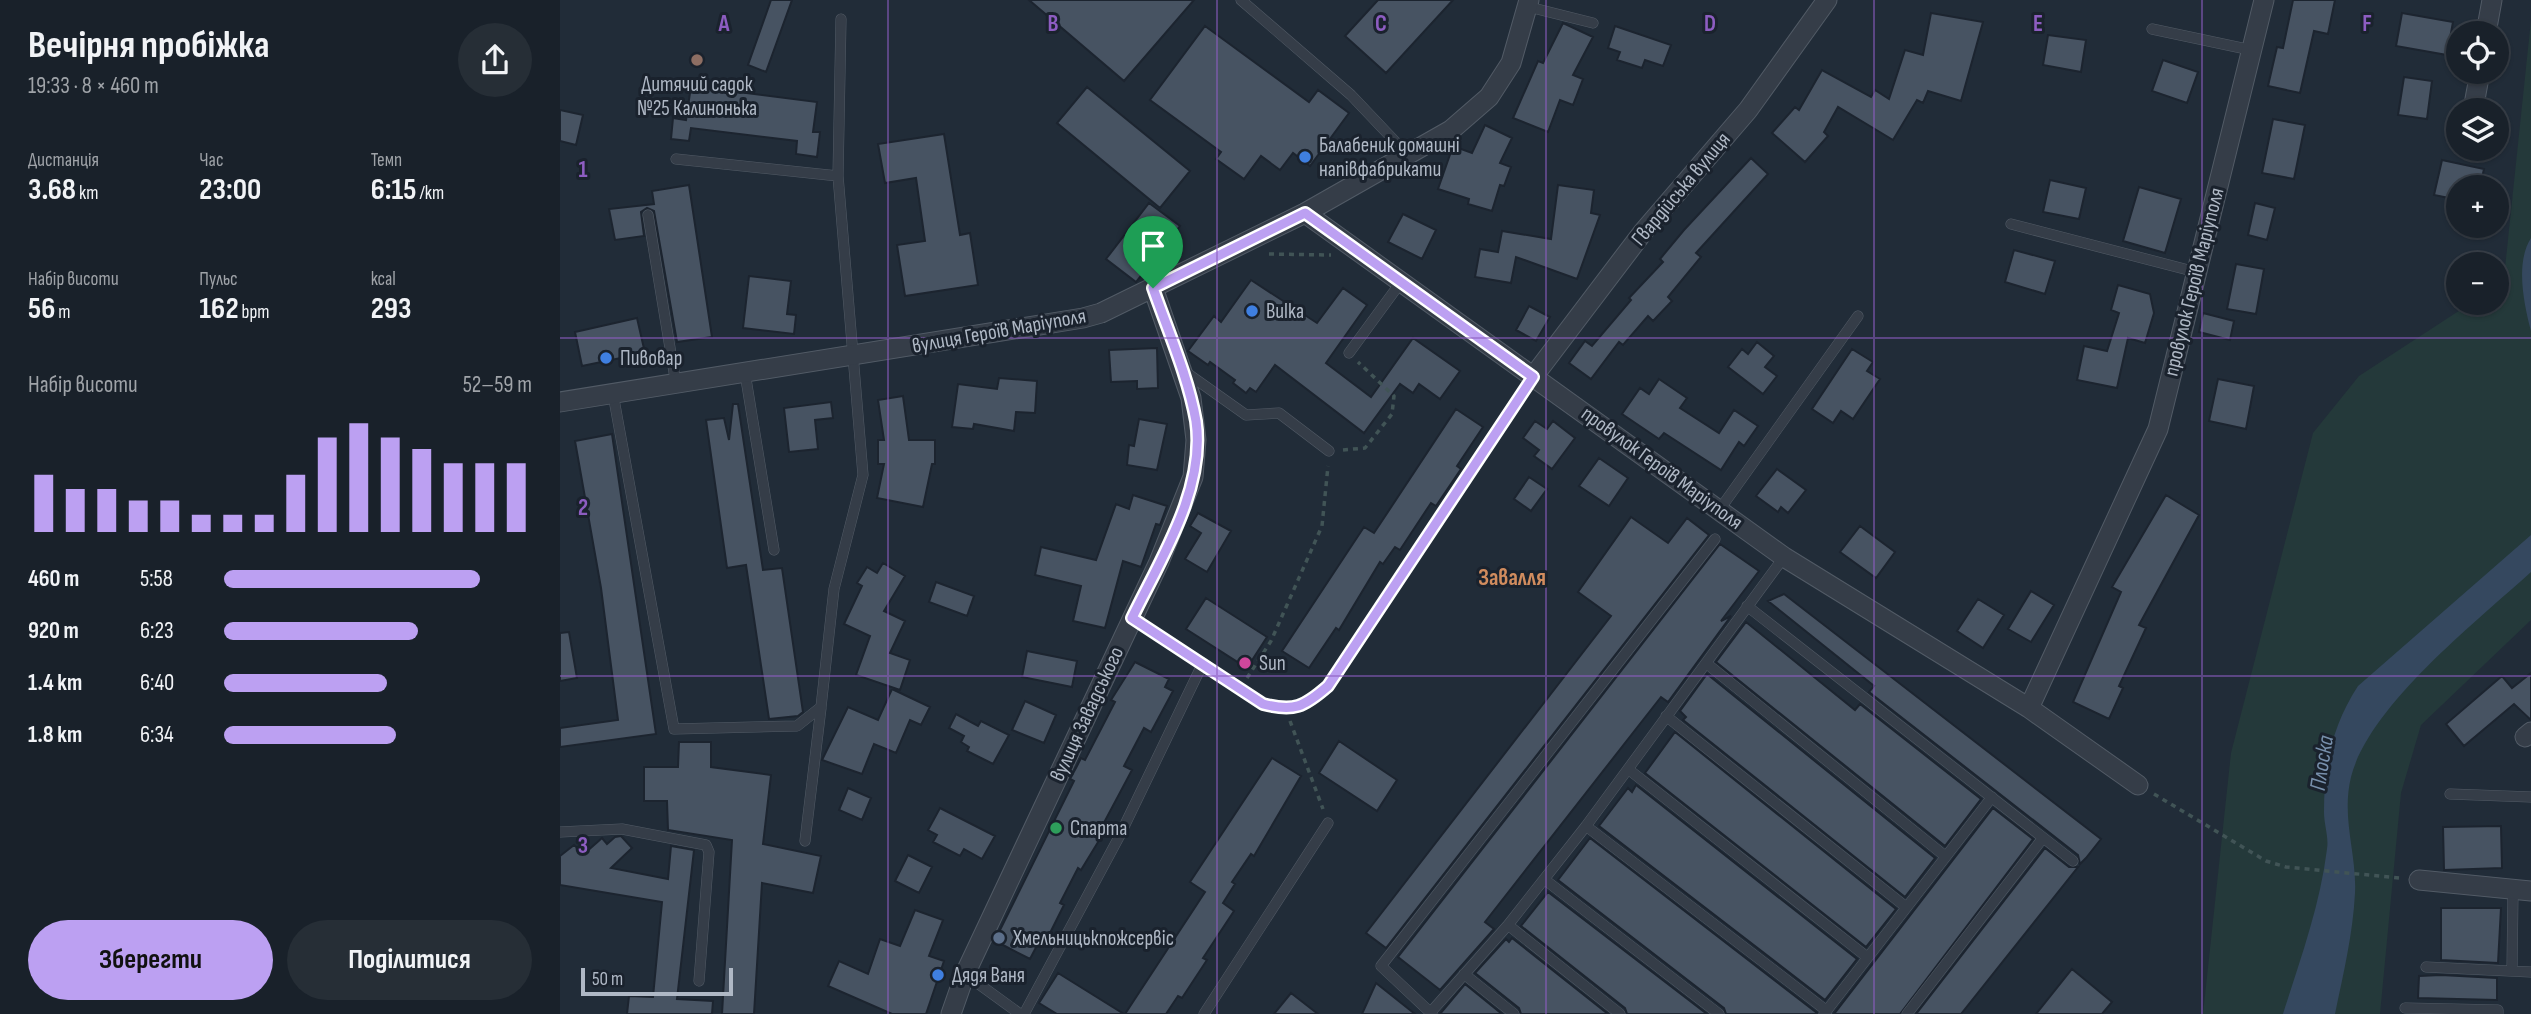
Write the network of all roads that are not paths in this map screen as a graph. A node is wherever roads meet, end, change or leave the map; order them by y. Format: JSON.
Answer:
{"nodes":[{"id":1,"x":1241,"y":0,"type":"edge"},
{"id":2,"x":1827,"y":0,"type":"edge"},
{"id":3,"x":2264,"y":0,"type":"edge"},
{"id":4,"x":2492,"y":0,"type":"edge"},
{"id":5,"x":1529,"y":3,"type":"edge"},
{"id":6,"x":841,"y":19,"type":"dead end"},
{"id":7,"x":2488,"y":21,"type":"edge"},
{"id":8,"x":1593,"y":23,"type":"dead end"},
{"id":9,"x":2152,"y":29,"type":"dead end"},
{"id":10,"x":2251,"y":50,"type":"junction"},
{"id":11,"x":1406,"y":153,"type":"junction"},
{"id":12,"x":676,"y":159,"type":"dead end"},
{"id":13,"x":838,"y":176,"type":"junction"},
{"id":14,"x":1305,"y":213,"type":"junction"},
{"id":15,"x":648,"y":215,"type":"dead end"},
{"id":16,"x":2011,"y":223,"type":"dead end"},
{"id":17,"x":2196,"y":272,"type":"junction"},
{"id":18,"x":1401,"y":282,"type":"junction"},
{"id":19,"x":1153,"y":288,"type":"junction"},
{"id":20,"x":1858,"y":316,"type":"dead end"},
{"id":21,"x":1349,"y":353,"type":"road end"},
{"id":22,"x":855,"y":356,"type":"junction"},
{"id":23,"x":1181,"y":368,"type":"junction"},
{"id":24,"x":744,"y":373,"type":"junction"},
{"id":25,"x":1533,"y":377,"type":"junction"},
{"id":26,"x":676,"y":384,"type":"junction"},
{"id":27,"x":613,"y":394,"type":"junction"},
{"id":28,"x":560,"y":402,"type":"edge"},
{"id":29,"x":1329,"y":451,"type":"road end"},
{"id":30,"x":1720,"y":509,"type":"junction"},
{"id":31,"x":1715,"y":539,"type":"dead end"},
{"id":32,"x":774,"y":550,"type":"dead end"},
{"id":33,"x":1784,"y":557,"type":"junction"},
{"id":34,"x":1747,"y":606,"type":"junction"},
{"id":35,"x":1132,"y":618,"type":"junction"},
{"id":36,"x":1202,"y":663,"type":"junction"},
{"id":37,"x":1706,"y":663,"type":"junction"},
{"id":38,"x":821,"y":707,"type":"junction"},
{"id":39,"x":2029,"y":708,"type":"junction"},
{"id":40,"x":1666,"y":716,"type":"junction"},
{"id":41,"x":1628,"y":769,"type":"junction"},
{"id":42,"x":2138,"y":785,"type":"road end"},
{"id":43,"x":2450,"y":794,"type":"dead end"},
{"id":44,"x":1992,"y":797,"type":"junction"},
{"id":45,"x":2531,"y":797,"type":"edge"},
{"id":46,"x":1328,"y":823,"type":"road end"},
{"id":47,"x":1586,"y":826,"type":"junction"},
{"id":48,"x":560,"y":832,"type":"edge"},
{"id":49,"x":2043,"y":838,"type":"junction"},
{"id":50,"x":805,"y":841,"type":"dead end"},
{"id":51,"x":1945,"y":856,"type":"junction"},
{"id":52,"x":2073,"y":861,"type":"dead end"},
{"id":53,"x":1544,"y":879,"type":"junction"},
{"id":54,"x":2419,"y":880,"type":"road end"},
{"id":55,"x":2522,"y":891,"type":"edge"},
{"id":56,"x":1906,"y":908,"type":"junction"},
{"id":57,"x":1508,"y":925,"type":"junction"},
{"id":58,"x":1867,"y":957,"type":"junction"},
{"id":59,"x":2426,"y":967,"type":"dead end"},
{"id":60,"x":2512,"y":971,"type":"junction"},
{"id":61,"x":2531,"y":972,"type":"edge"},
{"id":62,"x":965,"y":974,"type":"junction"},
{"id":63,"x":1464,"y":974,"type":"junction"},
{"id":64,"x":699,"y":981,"type":"dead end"},
{"id":65,"x":2405,"y":1007,"type":"dead end"},
{"id":66,"x":1826,"y":1012,"type":"edge"},
{"id":67,"x":1431,"y":1013,"type":"edge"},
{"id":68,"x":951,"y":1014,"type":"edge"},
{"id":69,"x":1022,"y":1014,"type":"edge"},
{"id":70,"x":1204,"y":1014,"type":"edge"},
{"id":71,"x":1514,"y":1014,"type":"edge"},
{"id":72,"x":1620,"y":1014,"type":"edge"},
{"id":73,"x":1719,"y":1014,"type":"edge"},
{"id":74,"x":1907,"y":1014,"type":"edge"},
{"id":75,"x":2498,"y":1014,"type":"edge"}],
"edges":[{"from":1,"to":11,"type":"lane"},
{"from":2,"to":25,"type":"street","name":"Гвардійська вулиця"},
{"from":3,"to":10,"type":"street","name":"провулок Героїв Маріуполя"},
{"from":4,"to":7,"type":"street"},
{"from":5,"to":8,"type":"lane"},
{"from":5,"to":11,"type":"street","name":"вулиця Героїв Маріуполя"},
{"from":6,"to":13,"type":"lane"},
{"from":9,"to":10,"type":"lane"},
{"from":10,"to":17,"type":"street","name":"провулок Героїв Маріуполя"},
{"from":11,"to":14,"type":"street","name":"вулиця Героїв Маріуполя"},
{"from":12,"to":13,"type":"lane"},
{"from":13,"to":22,"type":"lane"},
{"from":14,"to":18,"type":"street","name":"провулок Героїв Маріуполя"},
{"from":14,"to":19,"type":"street","name":"вулиця Героїв Маріуполя"},
{"from":15,"to":26,"type":"lane"},
{"from":16,"to":17,"type":"lane"},
{"from":17,"to":39,"type":"street","name":"провулок Героїв Маріуполя"},
{"from":18,"to":21,"type":"lane"},
{"from":18,"to":25,"type":"street","name":"провулок Героїв Маріуполя"},
{"from":19,"to":22,"type":"street","name":"вулиця Героїв Маріуполя"},
{"from":19,"to":23,"type":"street","name":"вулиця Завадського"},
{"from":20,"to":30,"type":"lane"},
{"from":22,"to":24,"type":"street","name":"вулиця Героїв Маріуполя"},
{"from":22,"to":38,"type":"lane"},
{"from":23,"to":29,"type":"lane"},
{"from":23,"to":35,"type":"street","name":"вулиця Завадського"},
{"from":24,"to":26,"type":"street","name":"вулиця Героїв Маріуполя"},
{"from":24,"to":32,"type":"lane"},
{"from":25,"to":30,"type":"street","name":"провулок Героїв Маріуполя"},
{"from":25,"to":36,"type":"lane"},
{"from":26,"to":27,"type":"street","name":"вулиця Героїв Маріуполя"},
{"from":27,"to":28,"type":"street","name":"вулиця Героїв Маріуполя"},
{"from":27,"to":38,"type":"lane"},
{"from":30,"to":33,"type":"street","name":"провулок Героїв Маріуполя"},
{"from":31,"to":67,"type":"lane"},
{"from":33,"to":34,"type":"lane"},
{"from":33,"to":39,"type":"street","name":"провулок Героїв Маріуполя"},
{"from":34,"to":37,"type":"lane"},
{"from":34,"to":44,"type":"lane"},
{"from":35,"to":36,"type":"lane"},
{"from":35,"to":62,"type":"street","name":"вулиця Завадського"},
{"from":36,"to":69,"type":"lane"},
{"from":37,"to":40,"type":"lane"},
{"from":37,"to":51,"type":"lane"},
{"from":38,"to":50,"type":"lane"},
{"from":39,"to":42,"type":"street","name":"провулок Героїв Маріуполя"},
{"from":40,"to":41,"type":"lane"},
{"from":40,"to":56,"type":"lane"},
{"from":41,"to":47,"type":"lane"},
{"from":41,"to":58,"type":"lane"},
{"from":43,"to":45,"type":"lane"},
{"from":44,"to":49,"type":"lane"},
{"from":44,"to":51,"type":"lane"},
{"from":46,"to":70,"type":"lane"},
{"from":47,"to":53,"type":"lane"},
{"from":47,"to":66,"type":"lane"},
{"from":48,"to":64,"type":"lane"},
{"from":49,"to":52,"type":"lane"},
{"from":49,"to":74,"type":"lane"},
{"from":51,"to":56,"type":"lane"},
{"from":53,"to":57,"type":"lane"},
{"from":53,"to":73,"type":"lane"},
{"from":54,"to":55,"type":"street"},
{"from":55,"to":60,"type":"lane"},
{"from":56,"to":58,"type":"lane"},
{"from":57,"to":63,"type":"lane"},
{"from":57,"to":72,"type":"lane"},
{"from":58,"to":66,"type":"lane"},
{"from":59,"to":60,"type":"lane"},
{"from":60,"to":61,"type":"lane"},
{"from":62,"to":68,"type":"street","name":"вулиця Завадського"},
{"from":62,"to":69,"type":"lane"},
{"from":63,"to":67,"type":"lane"},
{"from":63,"to":71,"type":"lane"},
{"from":65,"to":75,"type":"lane"}]}
